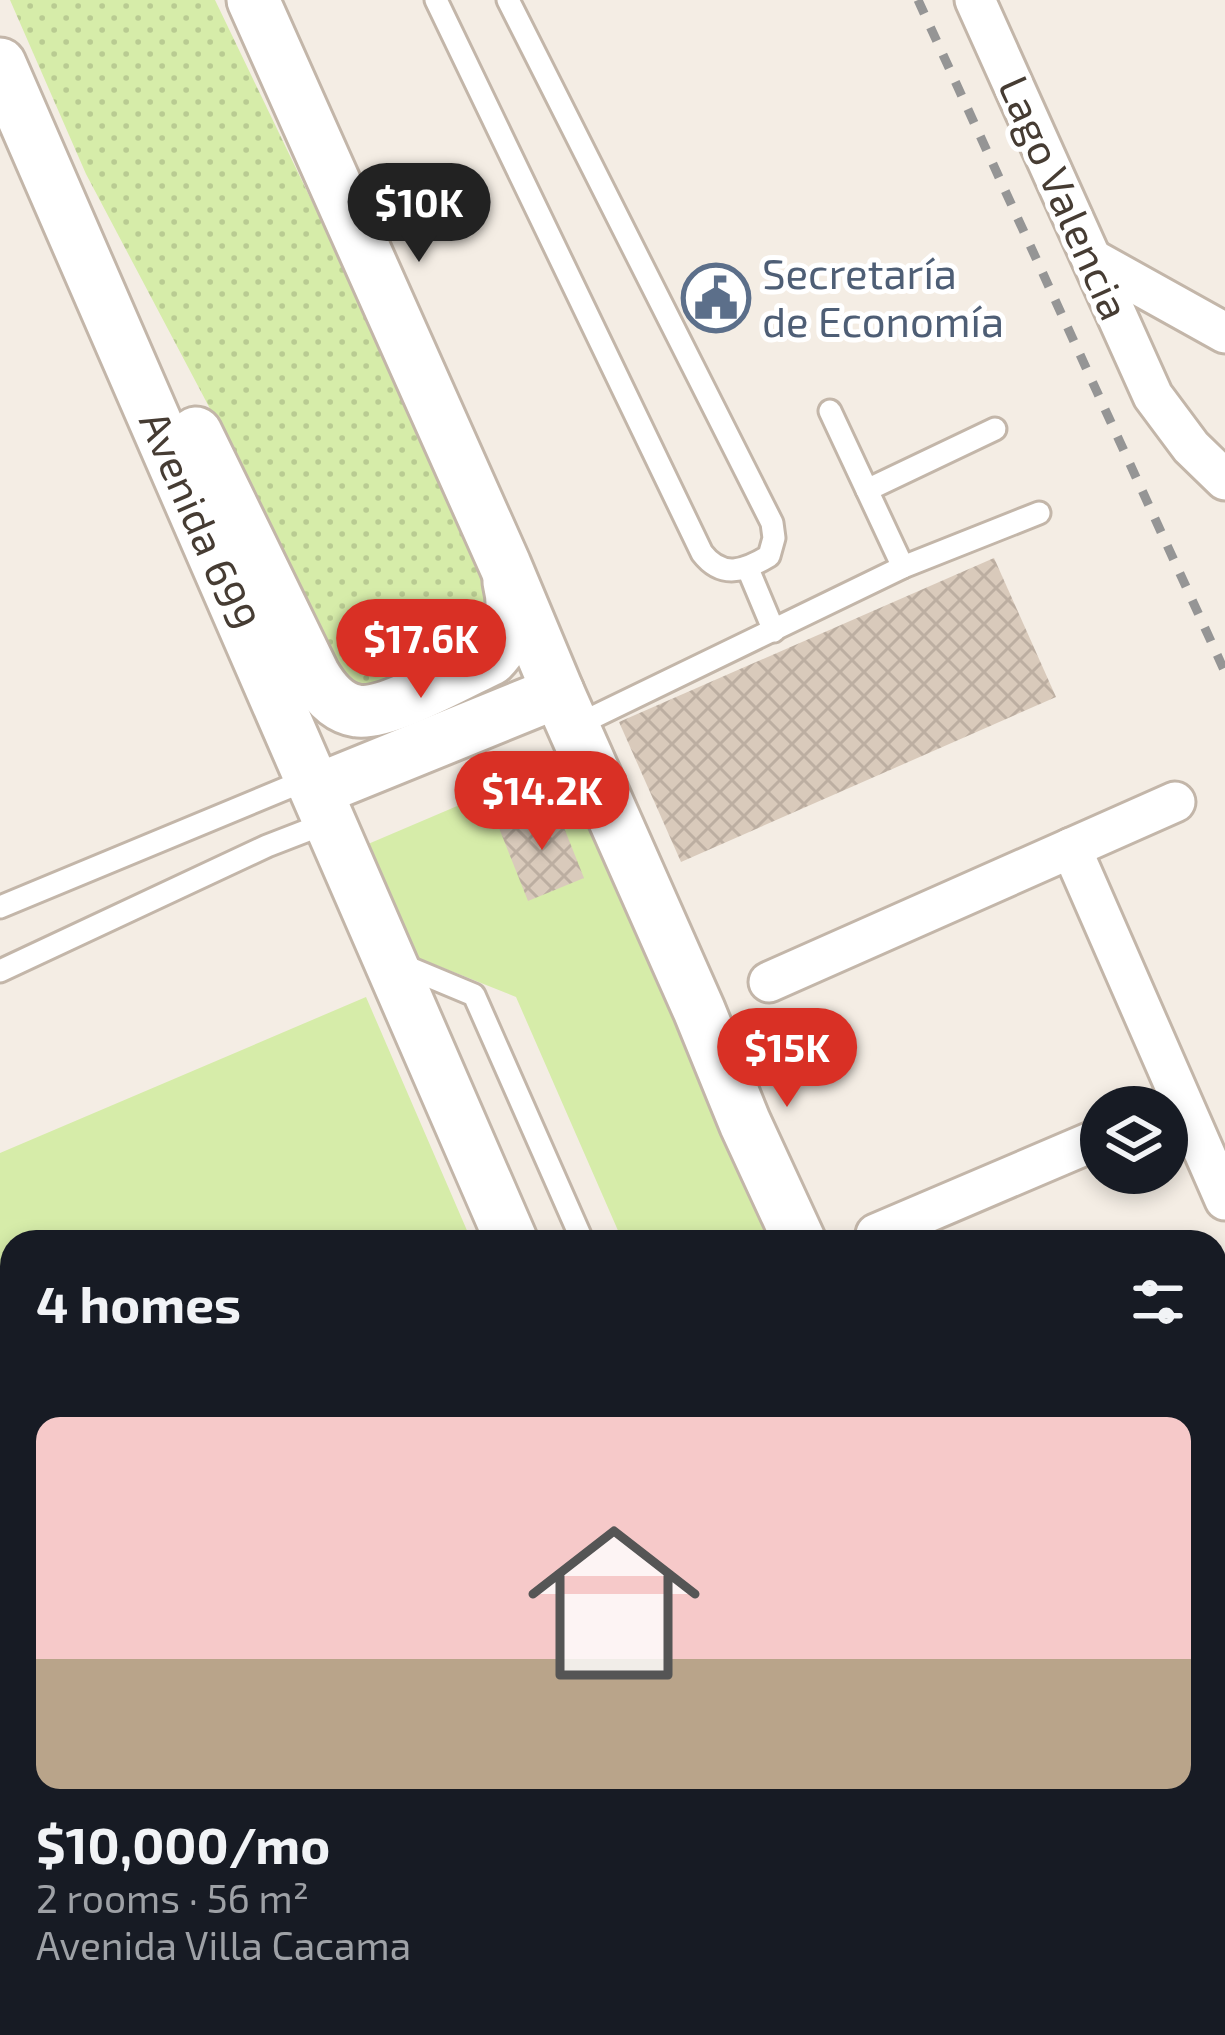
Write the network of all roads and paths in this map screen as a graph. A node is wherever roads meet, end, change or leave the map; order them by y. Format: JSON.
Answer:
{"nodes":[{"id":1,"x":254,"y":0,"type":"edge"},
{"id":2,"x":436,"y":0,"type":"edge"},
{"id":3,"x":508,"y":0,"type":"edge"},
{"id":4,"x":975,"y":0,"type":"edge"},
{"id":5,"x":0,"y":64,"type":"edge"},
{"id":6,"x":58,"y":202,"type":"junction"},
{"id":7,"x":1092,"y":259,"type":"junction"},
{"id":8,"x":1225,"y":333,"type":"edge"},
{"id":9,"x":830,"y":411,"type":"dead end"},
{"id":10,"x":995,"y":429,"type":"dead end"},
{"id":11,"x":1225,"y":480,"type":"edge"},
{"id":12,"x":867,"y":490,"type":"junction"},
{"id":13,"x":1039,"y":513,"type":"dead end"},
{"id":14,"x":505,"y":565,"type":"junction"},
{"id":15,"x":903,"y":567,"type":"junction"},
{"id":16,"x":748,"y":569,"type":"junction"},
{"id":17,"x":774,"y":631,"type":"junction"},
{"id":18,"x":566,"y":710,"type":"junction"},
{"id":19,"x":320,"y":796,"type":"junction"},
{"id":20,"x":1175,"y":802,"type":"dead end"},
{"id":21,"x":1071,"y":848,"type":"junction"},
{"id":22,"x":0,"y":907,"type":"edge"},
{"id":23,"x":390,"y":960,"type":"junction"},
{"id":24,"x":0,"y":971,"type":"edge"},
{"id":25,"x":769,"y":982,"type":"dead end"},
{"id":26,"x":1167,"y":1086,"type":"edge"},
{"id":27,"x":1188,"y":1131,"type":"edge"},
{"id":28,"x":1080,"y":1147,"type":"edge"},
{"id":29,"x":1225,"y":1200,"type":"edge"},
{"id":30,"x":507,"y":1230,"type":"edge"},
{"id":31,"x":579,"y":1230,"type":"edge"},
{"id":32,"x":794,"y":1230,"type":"edge"},
{"id":33,"x":885,"y":1230,"type":"edge"}],
"edges":[{"from":1,"to":14,"type":"street"},
{"from":2,"to":16,"type":"lane"},
{"from":3,"to":16,"type":"lane"},
{"from":4,"to":7,"type":"street","name":"Lago Valencia"},
{"from":5,"to":6,"type":"street","name":"Avenida 699"},
{"from":6,"to":14,"type":"street"},
{"from":6,"to":19,"type":"street","name":"Avenida 699"},
{"from":7,"to":8,"type":"street"},
{"from":7,"to":11,"type":"street","name":"Lago Valencia"},
{"from":9,"to":12,"type":"lane"},
{"from":10,"to":12,"type":"lane"},
{"from":12,"to":15,"type":"lane"},
{"from":13,"to":15,"type":"lane"},
{"from":14,"to":18,"type":"street"},
{"from":15,"to":17,"type":"lane"},
{"from":16,"to":17,"type":"lane"},
{"from":17,"to":18,"type":"lane"},
{"from":18,"to":19,"type":"street"},
{"from":18,"to":32,"type":"street"},
{"from":19,"to":22,"type":"lane"},
{"from":19,"to":23,"type":"street","name":"Avenida 699"},
{"from":19,"to":24,"type":"lane"},
{"from":20,"to":21,"type":"street"},
{"from":21,"to":25,"type":"street"},
{"from":21,"to":26,"type":"street"},
{"from":23,"to":30,"type":"street","name":"Avenida 699"},
{"from":23,"to":31,"type":"lane"},
{"from":27,"to":29,"type":"street"},
{"from":28,"to":33,"type":"street"}]}
